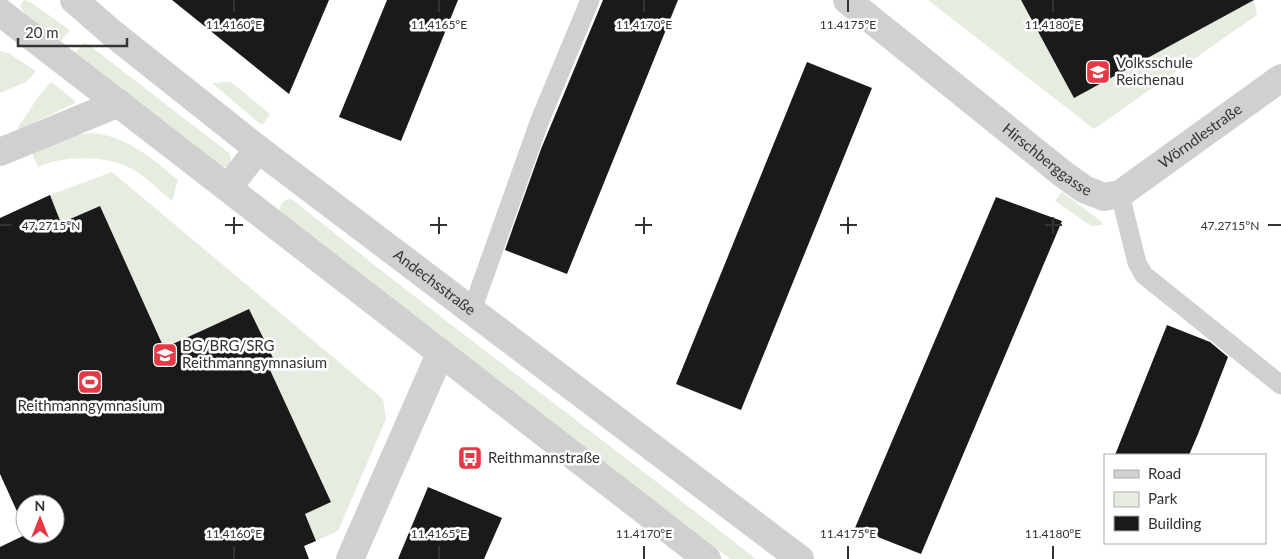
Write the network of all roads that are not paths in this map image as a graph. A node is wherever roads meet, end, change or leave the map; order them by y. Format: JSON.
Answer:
{"nodes":[{"id":1,"x":74,"y":0,"type":"edge"},
{"id":2,"x":590,"y":0,"type":"edge"},
{"id":3,"x":847,"y":0,"type":"edge"},
{"id":4,"x":0,"y":12,"type":"edge"},
{"id":5,"x":1281,"y":78,"type":"edge"},
{"id":6,"x":119,"y":103,"type":"junction"},
{"id":7,"x":258,"y":149,"type":"junction"},
{"id":8,"x":0,"y":152,"type":"edge"},
{"id":9,"x":228,"y":188,"type":"junction"},
{"id":10,"x":1120,"y":194,"type":"junction"},
{"id":11,"x":472,"y":310,"type":"junction"},
{"id":12,"x":440,"y":354,"type":"junction"},
{"id":13,"x":1281,"y":385,"type":"edge"},
{"id":14,"x":350,"y":559,"type":"edge"},
{"id":15,"x":707,"y":559,"type":"edge"},
{"id":16,"x":800,"y":559,"type":"edge"}],
"edges":[{"from":1,"to":7,"type":"street","name":"Andechsstraße"},
{"from":2,"to":11,"type":"lane"},
{"from":3,"to":10,"type":"street","name":"Hirschberggasse"},
{"from":4,"to":6,"type":"street"},
{"from":5,"to":10,"type":"street","name":"Wörndlestraße"},
{"from":6,"to":8,"type":"street"},
{"from":6,"to":9,"type":"street"},
{"from":7,"to":9,"type":"street"},
{"from":7,"to":11,"type":"street","name":"Andechsstraße"},
{"from":9,"to":12,"type":"street"},
{"from":10,"to":13,"type":"lane"},
{"from":11,"to":16,"type":"street","name":"Andechsstraße"},
{"from":12,"to":14,"type":"street"},
{"from":12,"to":15,"type":"street"}]}
